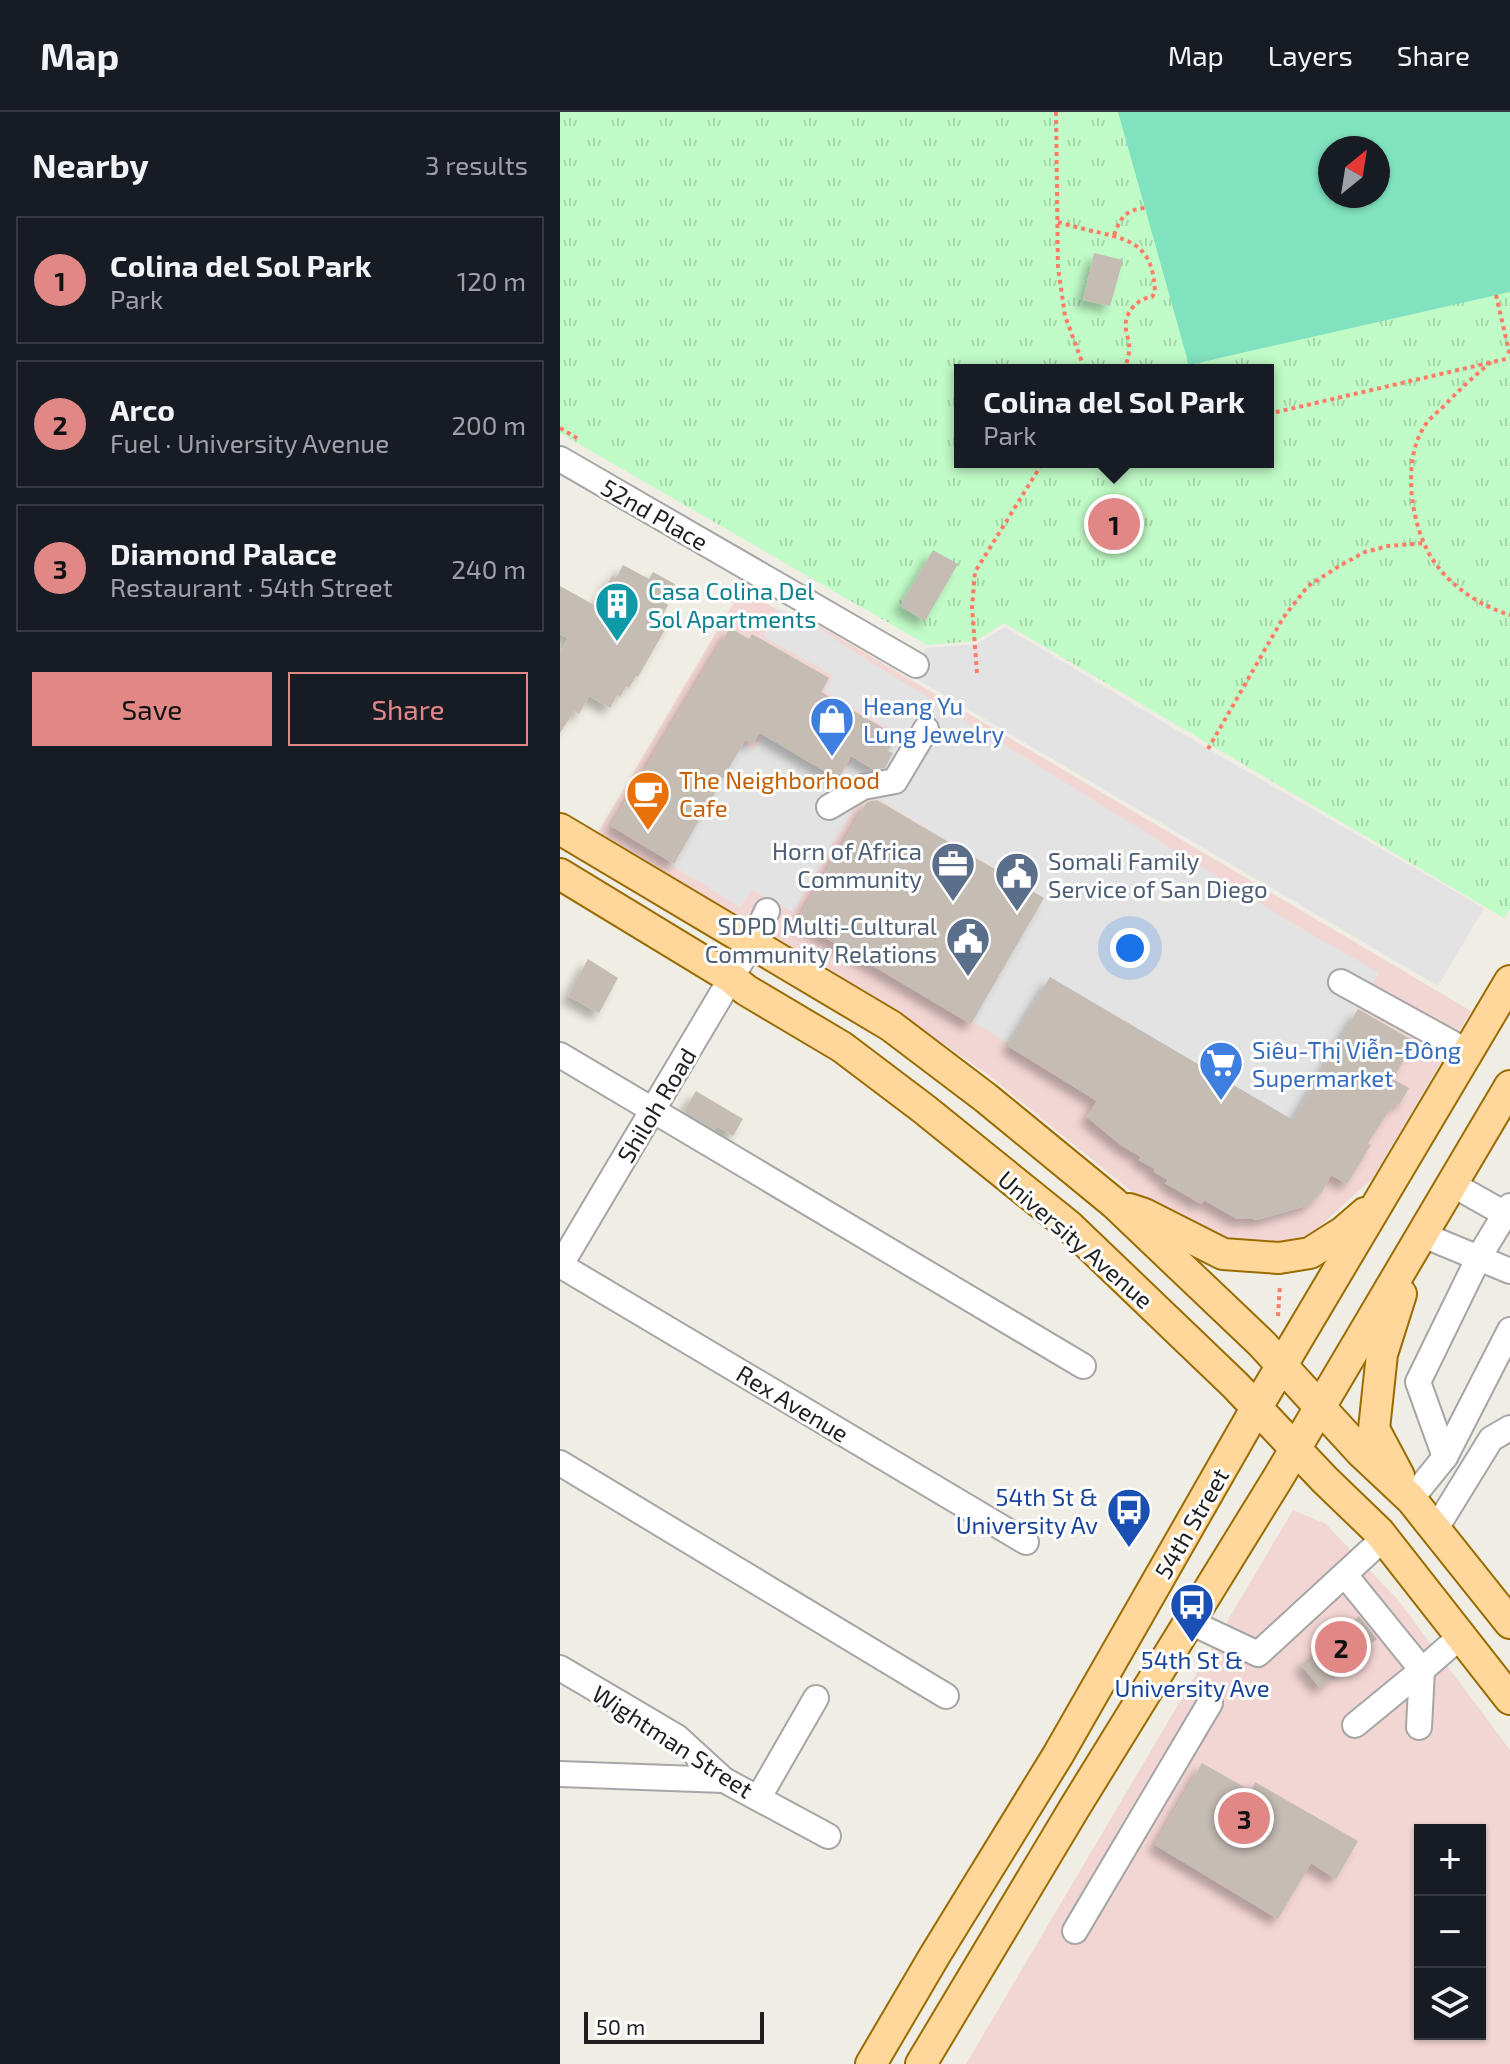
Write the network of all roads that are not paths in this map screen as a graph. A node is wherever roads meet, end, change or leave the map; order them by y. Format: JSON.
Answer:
{"nodes":[{"id":1,"x":560,"y":459,"type":"edge"},
{"id":2,"x":916,"y":665,"type":"dead end"},
{"id":3,"x":926,"y":729,"type":"dead end"},
{"id":4,"x":829,"y":807,"type":"dead end"},
{"id":5,"x":560,"y":829,"type":"edge"},
{"id":6,"x":560,"y":874,"type":"edge"},
{"id":7,"x":767,"y":911,"type":"dead end"},
{"id":8,"x":752,"y":943,"type":"junction"},
{"id":9,"x":731,"y":978,"type":"junction"},
{"id":10,"x":1510,"y":981,"type":"edge"},
{"id":11,"x":1341,"y":982,"type":"dead end"},
{"id":12,"x":1468,"y":1052,"type":"junction"},
{"id":13,"x":560,"y":1055,"type":"edge"},
{"id":14,"x":1510,"y":1086,"type":"edge"},
{"id":15,"x":653,"y":1109,"type":"junction"},
{"id":16,"x":1452,"y":1184,"type":"junction"},
{"id":17,"x":1379,"y":1201,"type":"junction"},
{"id":18,"x":1114,"y":1203,"type":"junction"},
{"id":19,"x":1508,"y":1210,"type":"edge"},
{"id":20,"x":1423,"y":1235,"type":"junction"},
{"id":21,"x":1479,"y":1257,"type":"junction"},
{"id":22,"x":560,"y":1265,"type":"edge"},
{"id":23,"x":1510,"y":1271,"type":"edge"},
{"id":24,"x":1510,"y":1330,"type":"edge"},
{"id":25,"x":1083,"y":1366,"type":"dead end"},
{"id":26,"x":1281,"y":1366,"type":"junction"},
{"id":27,"x":1257,"y":1407,"type":"junction"},
{"id":28,"x":1319,"y":1408,"type":"junction"},
{"id":29,"x":1510,"y":1428,"type":"edge"},
{"id":30,"x":1295,"y":1449,"type":"junction"},
{"id":31,"x":1445,"y":1457,"type":"junction"},
{"id":32,"x":560,"y":1463,"type":"edge"},
{"id":33,"x":1411,"y":1499,"type":"junction"},
{"id":34,"x":1435,"y":1530,"type":"junction"},
{"id":35,"x":1384,"y":1538,"type":"junction"},
{"id":36,"x":1026,"y":1542,"type":"dead end"},
{"id":37,"x":1345,"y":1575,"type":"junction"},
{"id":38,"x":1190,"y":1622,"type":"junction"},
{"id":39,"x":1510,"y":1623,"type":"edge"},
{"id":40,"x":1461,"y":1636,"type":"junction"},
{"id":41,"x":560,"y":1668,"type":"edge"},
{"id":42,"x":1422,"y":1670,"type":"junction"},
{"id":43,"x":946,"y":1696,"type":"dead end"},
{"id":44,"x":816,"y":1698,"type":"dead end"},
{"id":45,"x":1510,"y":1699,"type":"edge"},
{"id":46,"x":1210,"y":1703,"type":"dead end"},
{"id":47,"x":1355,"y":1725,"type":"dead end"},
{"id":48,"x":1419,"y":1727,"type":"dead end"},
{"id":49,"x":560,"y":1774,"type":"edge"},
{"id":50,"x":724,"y":1780,"type":"junction"},
{"id":51,"x":759,"y":1797,"type":"junction"},
{"id":52,"x":1027,"y":1805,"type":"junction"},
{"id":53,"x":828,"y":1836,"type":"dead end"},
{"id":54,"x":1020,"y":1898,"type":"junction"},
{"id":55,"x":1075,"y":1931,"type":"dead end"},
{"id":56,"x":871,"y":2064,"type":"edge"},
{"id":57,"x":921,"y":2064,"type":"edge"}],
"edges":[{"from":1,"to":2,"type":"street","name":"52nd Place"},
{"from":3,"to":4,"type":"street"},
{"from":5,"to":8,"type":"main road","name":"University Avenue"},
{"from":6,"to":9,"type":"main road","name":"University Avenue"},
{"from":7,"to":8,"type":"street","name":"Shiloh Road"},
{"from":8,"to":9,"type":"street","name":"Shiloh Road"},
{"from":8,"to":18,"type":"main road","name":"University Avenue"},
{"from":9,"to":15,"type":"street","name":"Shiloh Road"},
{"from":9,"to":27,"type":"main road","name":"University Avenue"},
{"from":10,"to":12,"type":"main road","name":"54th Street"},
{"from":11,"to":12,"type":"street"},
{"from":12,"to":17,"type":"main road","name":"54th Street"},
{"from":13,"to":15,"type":"street"},
{"from":14,"to":16,"type":"main road","name":"54th Street"},
{"from":15,"to":22,"type":"street","name":"Shiloh Road"},
{"from":15,"to":25,"type":"street"},
{"from":16,"to":19,"type":"street"},
{"from":16,"to":20,"type":"main road","name":"54th Street"},
{"from":17,"to":18,"type":"main road"},
{"from":17,"to":26,"type":"main road","name":"54th Street"},
{"from":18,"to":26,"type":"main road","name":"University Avenue"},
{"from":19,"to":21,"type":"street"},
{"from":20,"to":21,"type":"street"},
{"from":20,"to":28,"type":"main road","name":"54th Street"},
{"from":20,"to":33,"type":"main road"},
{"from":21,"to":23,"type":"street"},
{"from":21,"to":31,"type":"street"},
{"from":22,"to":36,"type":"street","name":"Rex Avenue"},
{"from":24,"to":31,"type":"street"},
{"from":26,"to":27,"type":"main road","name":"54th Street"},
{"from":26,"to":28,"type":"main road","name":"University Avenue"},
{"from":27,"to":30,"type":"main road","name":"University Avenue"},
{"from":27,"to":52,"type":"main road","name":"54th Street"},
{"from":28,"to":30,"type":"main road","name":"54th Street"},
{"from":28,"to":33,"type":"main road","name":"University Avenue"},
{"from":29,"to":34,"type":"street"},
{"from":30,"to":35,"type":"main road","name":"University Avenue"},
{"from":30,"to":38,"type":"main road","name":"54th Street"},
{"from":31,"to":33,"type":"street"},
{"from":32,"to":43,"type":"street"},
{"from":33,"to":34,"type":"main road","name":"University Avenue"},
{"from":34,"to":39,"type":"main road","name":"University Avenue"},
{"from":35,"to":37,"type":"street"},
{"from":35,"to":40,"type":"main road","name":"University Avenue"},
{"from":37,"to":38,"type":"street"},
{"from":37,"to":42,"type":"street"},
{"from":38,"to":54,"type":"main road","name":"54th Street"},
{"from":40,"to":42,"type":"street"},
{"from":40,"to":45,"type":"main road","name":"University Avenue"},
{"from":41,"to":50,"type":"street","name":"Wightman Street"},
{"from":42,"to":47,"type":"street"},
{"from":42,"to":48,"type":"street"},
{"from":44,"to":51,"type":"street"},
{"from":46,"to":55,"type":"street"},
{"from":49,"to":50,"type":"street"},
{"from":50,"to":51,"type":"street","name":"Wightman Street"},
{"from":51,"to":53,"type":"street","name":"Wightman Street"},
{"from":52,"to":54,"type":"main road"},
{"from":52,"to":56,"type":"main road","name":"54th Street"},
{"from":54,"to":57,"type":"main road","name":"54th Street"}]}
